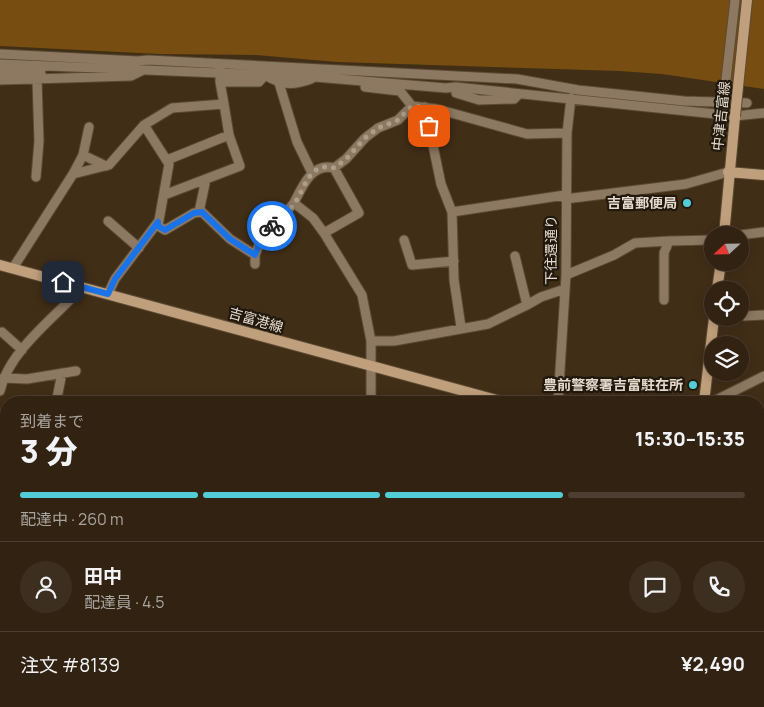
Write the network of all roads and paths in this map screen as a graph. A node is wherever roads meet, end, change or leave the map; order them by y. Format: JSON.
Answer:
{"nodes":[{"id":1,"x":735,"y":0,"type":"edge"},
{"id":2,"x":747,"y":0,"type":"edge"},
{"id":3,"x":0,"y":55,"type":"edge"},
{"id":4,"x":194,"y":63,"type":"junction"},
{"id":5,"x":0,"y":64,"type":"edge"},
{"id":6,"x":43,"y":67,"type":"junction"},
{"id":7,"x":143,"y":70,"type":"junction"},
{"id":8,"x":265,"y":70,"type":"junction"},
{"id":9,"x":0,"y":71,"type":"edge"},
{"id":10,"x":220,"y":73,"type":"junction"},
{"id":11,"x":451,"y":75,"type":"junction"},
{"id":12,"x":315,"y":77,"type":"junction"},
{"id":13,"x":0,"y":80,"type":"edge"},
{"id":14,"x":279,"y":83,"type":"junction"},
{"id":15,"x":400,"y":88,"type":"junction"},
{"id":16,"x":446,"y":88,"type":"junction"},
{"id":17,"x":576,"y":96,"type":"junction"},
{"id":18,"x":747,"y":103,"type":"dead end"},
{"id":19,"x":224,"y":104,"type":"junction"},
{"id":20,"x":412,"y":106,"type":"junction"},
{"id":21,"x":425,"y":107,"type":"junction"},
{"id":22,"x":764,"y":113,"type":"edge"},
{"id":23,"x":722,"y":115,"type":"junction"},
{"id":24,"x":735,"y":116,"type":"junction"},
{"id":25,"x":144,"y":126,"type":"junction"},
{"id":26,"x":89,"y":127,"type":"dead end"},
{"id":27,"x":567,"y":133,"type":"junction"},
{"id":28,"x":229,"y":135,"type":"junction"},
{"id":29,"x":83,"y":155,"type":"junction"},
{"id":30,"x":167,"y":160,"type":"junction"},
{"id":31,"x":106,"y":166,"type":"junction"},
{"id":32,"x":334,"y":168,"type":"junction"},
{"id":33,"x":728,"y":172,"type":"junction"},
{"id":34,"x":312,"y":173,"type":"junction"},
{"id":35,"x":73,"y":174,"type":"junction"},
{"id":36,"x":764,"y":174,"type":"edge"},
{"id":37,"x":36,"y":176,"type":"dead end"},
{"id":38,"x":206,"y":178,"type":"junction"},
{"id":39,"x":164,"y":195,"type":"junction"},
{"id":40,"x":565,"y":197,"type":"junction"},
{"id":41,"x":294,"y":203,"type":"junction"},
{"id":42,"x":199,"y":212,"type":"junction"},
{"id":43,"x":452,"y":212,"type":"junction"},
{"id":44,"x":108,"y":221,"type":"dead end"},
{"id":45,"x":158,"y":222,"type":"junction"},
{"id":46,"x":725,"y":226,"type":"edge"},
{"id":47,"x":764,"y":232,"type":"edge"},
{"id":48,"x":324,"y":233,"type":"junction"},
{"id":49,"x":749,"y":234,"type":"edge"},
{"id":50,"x":404,"y":240,"type":"dead end"},
{"id":51,"x":704,"y":240,"type":"edge"},
{"id":52,"x":670,"y":241,"type":"junction"},
{"id":53,"x":139,"y":248,"type":"junction"},
{"id":54,"x":515,"y":256,"type":"dead end"},
{"id":55,"x":454,"y":261,"type":"junction"},
{"id":56,"x":0,"y":265,"type":"edge"},
{"id":57,"x":14,"y":268,"type":"junction"},
{"id":58,"x":566,"y":275,"type":"junction"},
{"id":59,"x":80,"y":287,"type":"junction"},
{"id":60,"x":565,"y":289,"type":"junction"},
{"id":61,"x":108,"y":294,"type":"junction"},
{"id":62,"x":664,"y":300,"type":"dead end"},
{"id":63,"x":527,"y":305,"type":"junction"},
{"id":64,"x":764,"y":315,"type":"edge"},
{"id":65,"x":749,"y":316,"type":"edge"},
{"id":66,"x":713,"y":326,"type":"edge"},
{"id":67,"x":461,"y":327,"type":"junction"},
{"id":68,"x":2,"y":332,"type":"dead end"},
{"id":69,"x":371,"y":341,"type":"junction"},
{"id":70,"x":22,"y":350,"type":"junction"},
{"id":71,"x":373,"y":367,"type":"junction"},
{"id":72,"x":76,"y":371,"type":"dead end"},
{"id":73,"x":62,"y":373,"type":"junction"},
{"id":74,"x":764,"y":376,"type":"edge"},
{"id":75,"x":4,"y":378,"type":"junction"},
{"id":76,"x":0,"y":392,"type":"edge"},
{"id":77,"x":57,"y":396,"type":"edge"},
{"id":78,"x":371,"y":396,"type":"edge"},
{"id":79,"x":482,"y":396,"type":"edge"},
{"id":80,"x":558,"y":396,"type":"edge"},
{"id":81,"x":705,"y":396,"type":"edge"},
{"id":82,"x":724,"y":396,"type":"edge"}],
"edges":[{"from":1,"to":23,"type":"street","bridge":true},
{"from":2,"to":24,"type":"main road","name":"中津吉富線","bridge":true},
{"from":3,"to":6,"type":"street"},
{"from":4,"to":6,"type":"street"},
{"from":4,"to":7,"type":"street"},
{"from":4,"to":10,"type":"street"},
{"from":5,"to":6,"type":"street"},
{"from":6,"to":7,"type":"street"},
{"from":6,"to":7,"type":"street"},
{"from":6,"to":9,"type":"street"},
{"from":6,"to":13,"type":"street"},
{"from":6,"to":37,"type":"street"},
{"from":7,"to":10,"type":"street"},
{"from":8,"to":10,"type":"street"},
{"from":8,"to":11,"type":"street"},
{"from":8,"to":12,"type":"street"},
{"from":8,"to":14,"type":"street"},
{"from":10,"to":19,"type":"street"},
{"from":11,"to":16,"type":"street"},
{"from":11,"to":17,"type":"street"},
{"from":12,"to":14,"type":"street"},
{"from":12,"to":15,"type":"street"},
{"from":14,"to":34,"type":"street"},
{"from":15,"to":16,"type":"street"},
{"from":15,"to":20,"type":"street"},
{"from":16,"to":17,"type":"street"},
{"from":17,"to":18,"type":"street"},
{"from":17,"to":23,"type":"street"},
{"from":17,"to":27,"type":"street","name":"下往還通り"},
{"from":19,"to":25,"type":"street"},
{"from":19,"to":28,"type":"street"},
{"from":20,"to":21,"type":"street"},
{"from":20,"to":32,"type":"street"},
{"from":21,"to":27,"type":"street"},
{"from":21,"to":43,"type":"street"},
{"from":22,"to":24,"type":"street"},
{"from":23,"to":24,"type":"street"},
{"from":24,"to":33,"type":"main road","name":"中津吉富線"},
{"from":25,"to":30,"type":"street"},
{"from":25,"to":31,"type":"street"},
{"from":26,"to":29,"type":"street"},
{"from":27,"to":40,"type":"street","name":"下往還通り"},
{"from":28,"to":30,"type":"street"},
{"from":28,"to":38,"type":"street"},
{"from":29,"to":31,"type":"street"},
{"from":29,"to":35,"type":"street"},
{"from":30,"to":39,"type":"street"},
{"from":31,"to":35,"type":"street"},
{"from":32,"to":34,"type":"street"},
{"from":32,"to":48,"type":"street"},
{"from":33,"to":36,"type":"main road"},
{"from":33,"to":40,"type":"street"},
{"from":33,"to":46,"type":"main road","name":"中津吉富線"},
{"from":34,"to":41,"type":"street"},
{"from":35,"to":57,"type":"street"},
{"from":38,"to":39,"type":"street"},
{"from":38,"to":42,"type":"street"},
{"from":39,"to":45,"type":"street"},
{"from":40,"to":43,"type":"street"},
{"from":40,"to":58,"type":"street","name":"下往還通り"},
{"from":41,"to":42,"type":"street"},
{"from":41,"to":48,"type":"street"},
{"from":42,"to":45,"type":"street"},
{"from":43,"to":55,"type":"street"},
{"from":44,"to":53,"type":"street"},
{"from":45,"to":53,"type":"street"},
{"from":47,"to":49,"type":"street"},
{"from":48,"to":69,"type":"street"},
{"from":50,"to":55,"type":"street"},
{"from":51,"to":52,"type":"street"},
{"from":52,"to":58,"type":"street"},
{"from":52,"to":62,"type":"street"},
{"from":53,"to":61,"type":"street"},
{"from":54,"to":63,"type":"street"},
{"from":55,"to":67,"type":"street"},
{"from":56,"to":57,"type":"main road","name":"吉富港線"},
{"from":57,"to":59,"type":"main road","name":"吉富港線"},
{"from":58,"to":60,"type":"street","name":"下往還通り"},
{"from":59,"to":61,"type":"main road","name":"吉富港線"},
{"from":59,"to":70,"type":"street"},
{"from":60,"to":63,"type":"street"},
{"from":60,"to":80,"type":"street","name":"下往還通り"},
{"from":61,"to":71,"type":"main road","name":"吉富港線"},
{"from":63,"to":67,"type":"street"},
{"from":64,"to":65,"type":"street"},
{"from":66,"to":81,"type":"main road"},
{"from":67,"to":69,"type":"street"},
{"from":68,"to":70,"type":"street"},
{"from":69,"to":71,"type":"street"},
{"from":70,"to":75,"type":"street"},
{"from":71,"to":78,"type":"street"},
{"from":71,"to":79,"type":"main road","name":"吉富港線"},
{"from":72,"to":73,"type":"street"},
{"from":73,"to":75,"type":"street"},
{"from":73,"to":77,"type":"street"},
{"from":74,"to":82,"type":"street"},
{"from":75,"to":76,"type":"street"}]}
